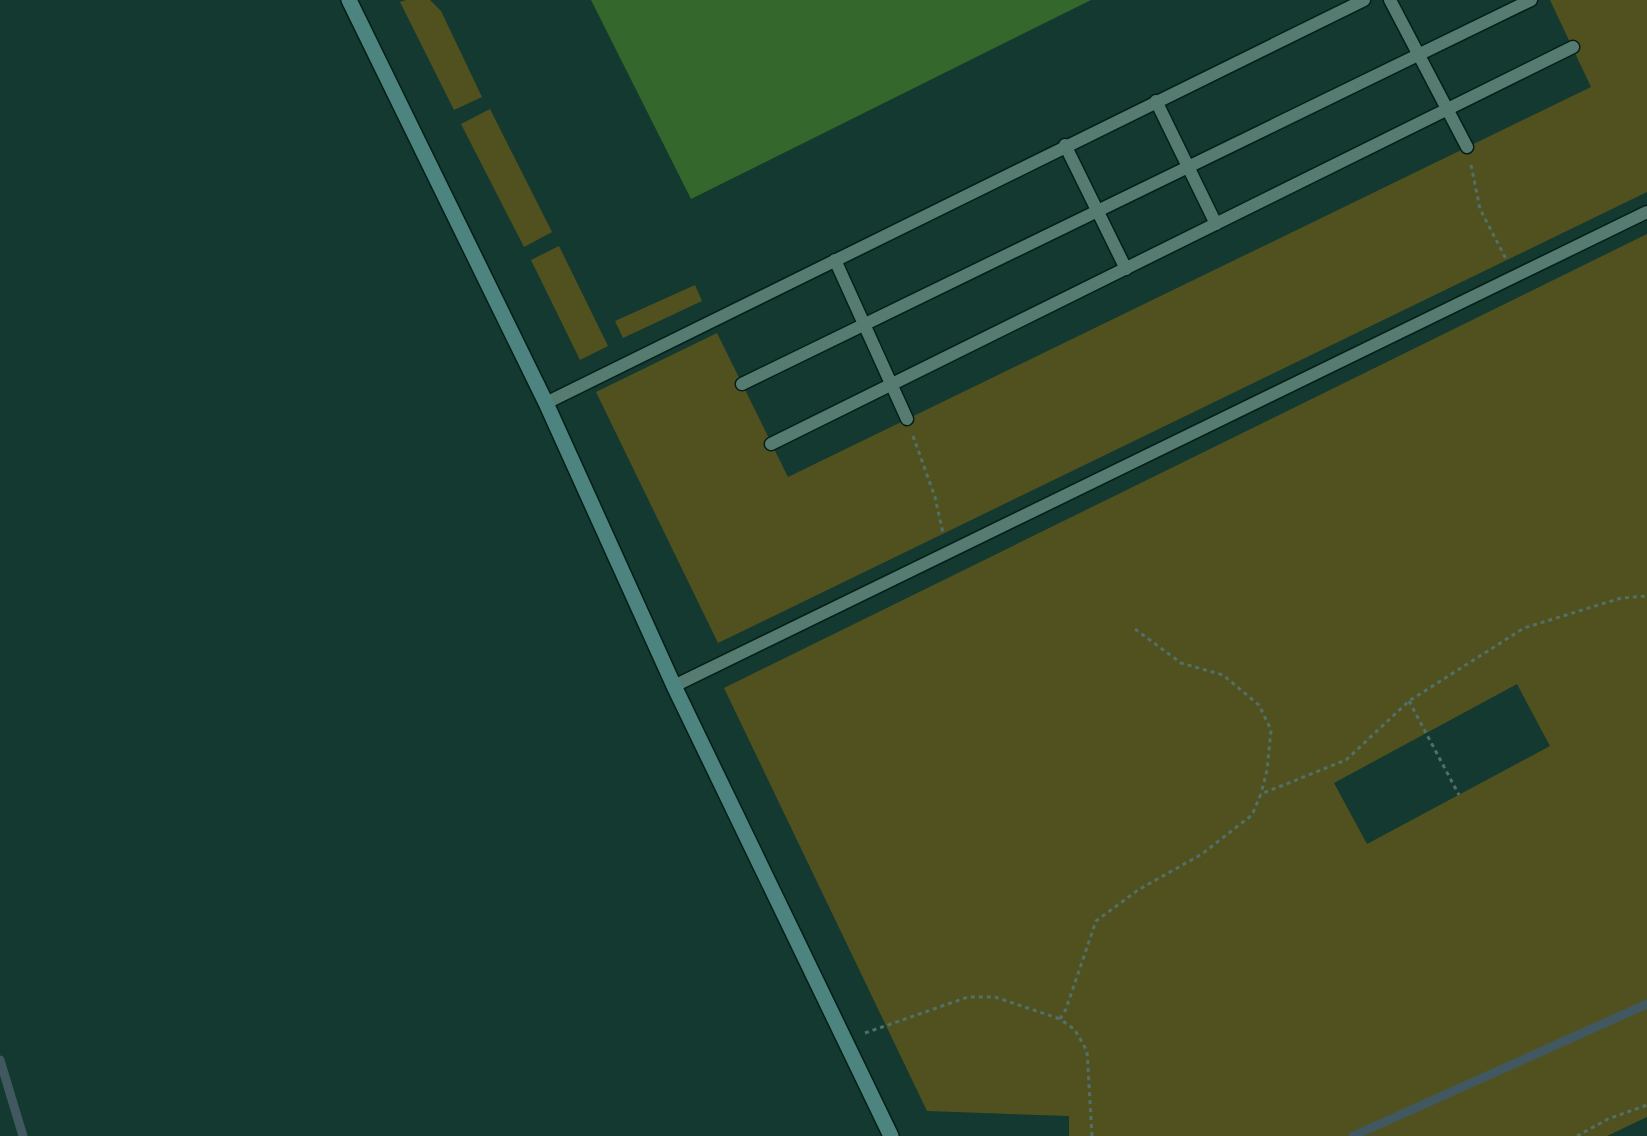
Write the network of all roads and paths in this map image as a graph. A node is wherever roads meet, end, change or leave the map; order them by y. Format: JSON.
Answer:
{"nodes":[{"id":1,"x":349,"y":0,"type":"edge"},
{"id":2,"x":1364,"y":0,"type":"edge"},
{"id":3,"x":1390,"y":0,"type":"edge"},
{"id":4,"x":1531,"y":0,"type":"edge"},
{"id":5,"x":1573,"y":47,"type":"dead end"},
{"id":6,"x":1418,"y":55,"type":"junction"},
{"id":7,"x":1156,"y":101,"type":"junction"},
{"id":8,"x":1447,"y":110,"type":"junction"},
{"id":9,"x":1065,"y":145,"type":"junction"},
{"id":10,"x":1467,"y":147,"type":"joint"},
{"id":11,"x":1188,"y":167,"type":"junction"},
{"id":12,"x":1098,"y":211,"type":"junction"},
{"id":13,"x":1647,"y":212,"type":"edge"},
{"id":14,"x":1216,"y":224,"type":"junction"},
{"id":15,"x":835,"y":260,"type":"junction"},
{"id":16,"x":1126,"y":269,"type":"junction"},
{"id":17,"x":1515,"y":277,"type":"junction"},
{"id":18,"x":865,"y":325,"type":"junction"},
{"id":19,"x":742,"y":384,"type":"dead end"},
{"id":20,"x":892,"y":384,"type":"junction"},
{"id":21,"x":546,"y":403,"type":"junction"},
{"id":22,"x":908,"y":419,"type":"joint"},
{"id":23,"x":771,"y":444,"type":"dead end"},
{"id":24,"x":949,"y":552,"type":"junction"},
{"id":25,"x":1647,"y":596,"type":"edge"},
{"id":26,"x":1135,"y":629,"type":"dead end"},
{"id":27,"x":674,"y":686,"type":"junction"},
{"id":28,"x":1409,"y":701,"type":"junction"},
{"id":29,"x":1261,"y":794,"type":"junction"},
{"id":30,"x":1459,"y":795,"type":"dead end"},
{"id":31,"x":1060,"y":1019,"type":"junction"},
{"id":32,"x":845,"y":1044,"type":"junction"},
{"id":33,"x":1647,"y":1105,"type":"edge"},
{"id":34,"x":891,"y":1136,"type":"edge"},
{"id":35,"x":1092,"y":1136,"type":"edge"},
{"id":36,"x":1576,"y":1136,"type":"edge"}],
"edges":[{"from":1,"to":21,"type":"main road"},
{"from":2,"to":7,"type":"lane"},
{"from":3,"to":6,"type":"lane"},
{"from":4,"to":6,"type":"lane"},
{"from":5,"to":8,"type":"lane"},
{"from":6,"to":8,"type":"lane"},
{"from":6,"to":11,"type":"lane"},
{"from":7,"to":9,"type":"lane"},
{"from":7,"to":11,"type":"lane"},
{"from":8,"to":10,"type":"lane"},
{"from":8,"to":14,"type":"lane"},
{"from":9,"to":12,"type":"lane"},
{"from":9,"to":15,"type":"lane"},
{"from":10,"to":17,"type":"path"},
{"from":11,"to":12,"type":"lane"},
{"from":11,"to":14,"type":"lane"},
{"from":12,"to":16,"type":"lane"},
{"from":12,"to":18,"type":"lane"},
{"from":13,"to":17,"type":"lane"},
{"from":14,"to":16,"type":"lane"},
{"from":15,"to":18,"type":"lane"},
{"from":15,"to":21,"type":"lane"},
{"from":16,"to":20,"type":"lane"},
{"from":17,"to":24,"type":"lane"},
{"from":18,"to":19,"type":"lane"},
{"from":18,"to":20,"type":"lane"},
{"from":20,"to":22,"type":"lane"},
{"from":20,"to":23,"type":"lane"},
{"from":21,"to":27,"type":"main road"},
{"from":22,"to":24,"type":"path"},
{"from":24,"to":27,"type":"lane"},
{"from":25,"to":28,"type":"path"},
{"from":26,"to":29,"type":"path"},
{"from":27,"to":32,"type":"main road"},
{"from":28,"to":29,"type":"path"},
{"from":28,"to":30,"type":"path"},
{"from":29,"to":31,"type":"path"},
{"from":31,"to":32,"type":"path"},
{"from":31,"to":35,"type":"path"},
{"from":32,"to":34,"type":"main road"},
{"from":33,"to":36,"type":"path"}]}
